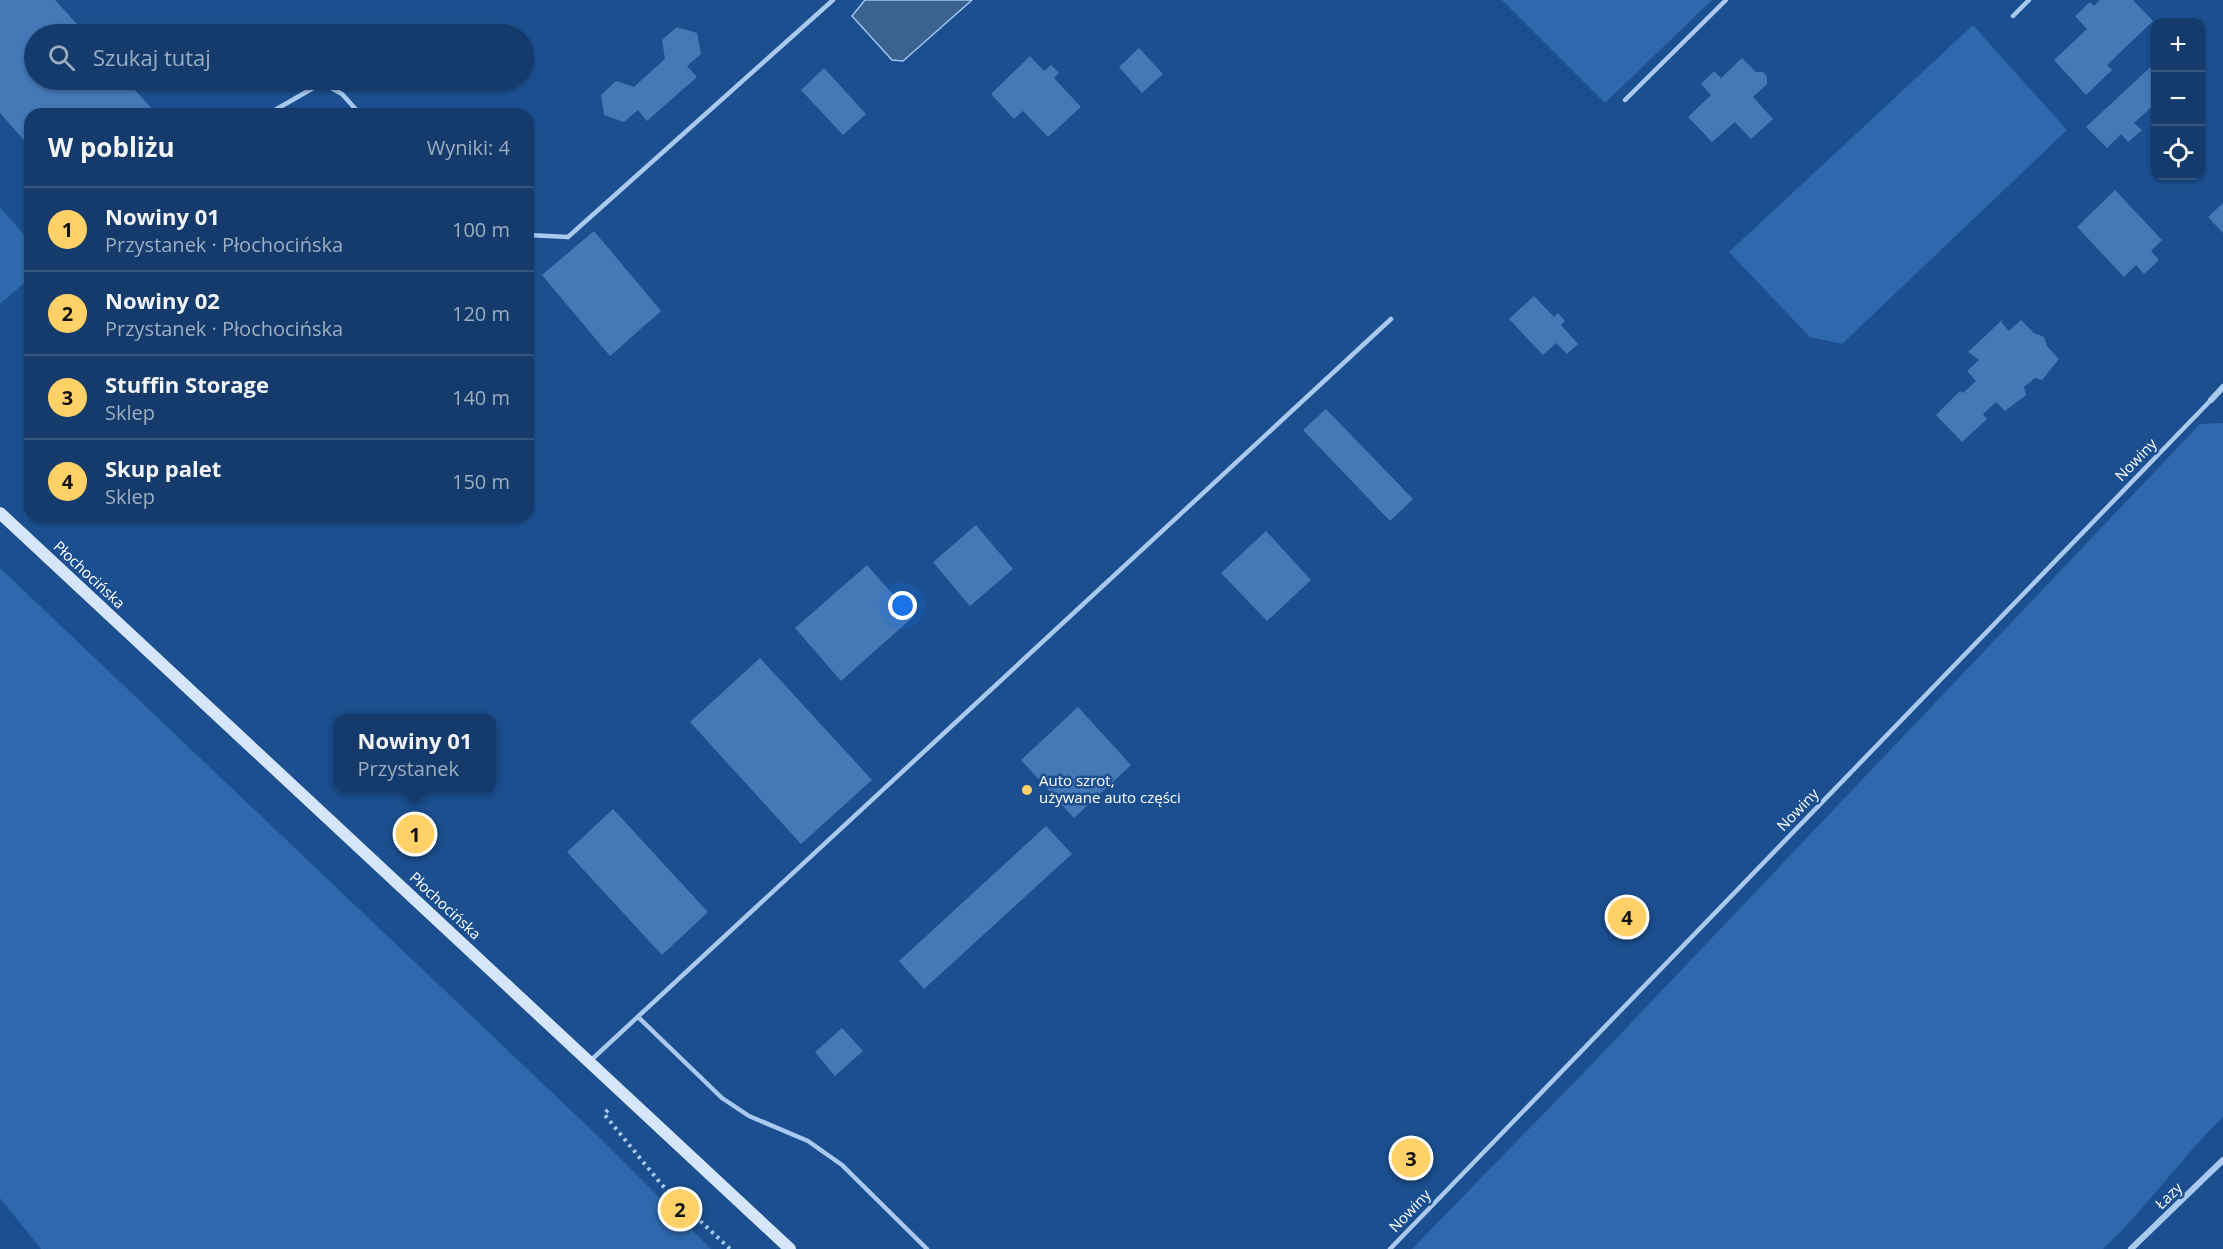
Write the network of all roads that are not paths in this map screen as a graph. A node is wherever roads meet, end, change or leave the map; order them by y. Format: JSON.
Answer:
{"nodes":[{"id":1,"x":833,"y":0,"type":"edge"},
{"id":2,"x":1726,"y":0,"type":"edge"},
{"id":3,"x":2029,"y":0,"type":"edge"},
{"id":4,"x":2013,"y":16,"type":"dead end"},
{"id":5,"x":310,"y":90,"type":"edge"},
{"id":6,"x":335,"y":90,"type":"edge"},
{"id":7,"x":1625,"y":100,"type":"dead end"},
{"id":8,"x":278,"y":108,"type":"edge"},
{"id":9,"x":355,"y":108,"type":"edge"},
{"id":10,"x":534,"y":235,"type":"edge"},
{"id":11,"x":1391,"y":319,"type":"dead end"},
{"id":12,"x":2223,"y":387,"type":"edge"},
{"id":13,"x":2211,"y":400,"type":"joint"},
{"id":14,"x":0,"y":513,"type":"edge"},
{"id":15,"x":638,"y":1017,"type":"junction"},
{"id":16,"x":589,"y":1062,"type":"junction"},
{"id":17,"x":2223,"y":1160,"type":"edge"},
{"id":18,"x":790,"y":1249,"type":"edge"},
{"id":19,"x":927,"y":1249,"type":"edge"},
{"id":20,"x":1390,"y":1249,"type":"edge"},
{"id":21,"x":2132,"y":1249,"type":"edge"}],
"edges":[{"from":1,"to":10,"type":"lane"},
{"from":2,"to":7,"type":"lane"},
{"from":3,"to":4,"type":"lane"},
{"from":5,"to":8,"type":"lane"},
{"from":6,"to":9,"type":"lane"},
{"from":11,"to":15,"type":"lane"},
{"from":12,"to":13,"type":"street","name":"Nowiny"},
{"from":13,"to":20,"type":"lane","name":"Nowiny"},
{"from":14,"to":16,"type":"main road","name":"Płochocińska"},
{"from":15,"to":16,"type":"lane"},
{"from":15,"to":19,"type":"lane"},
{"from":16,"to":18,"type":"main road","name":"Płochocińska"},
{"from":17,"to":21,"type":"street","name":"Łazy"}]}
